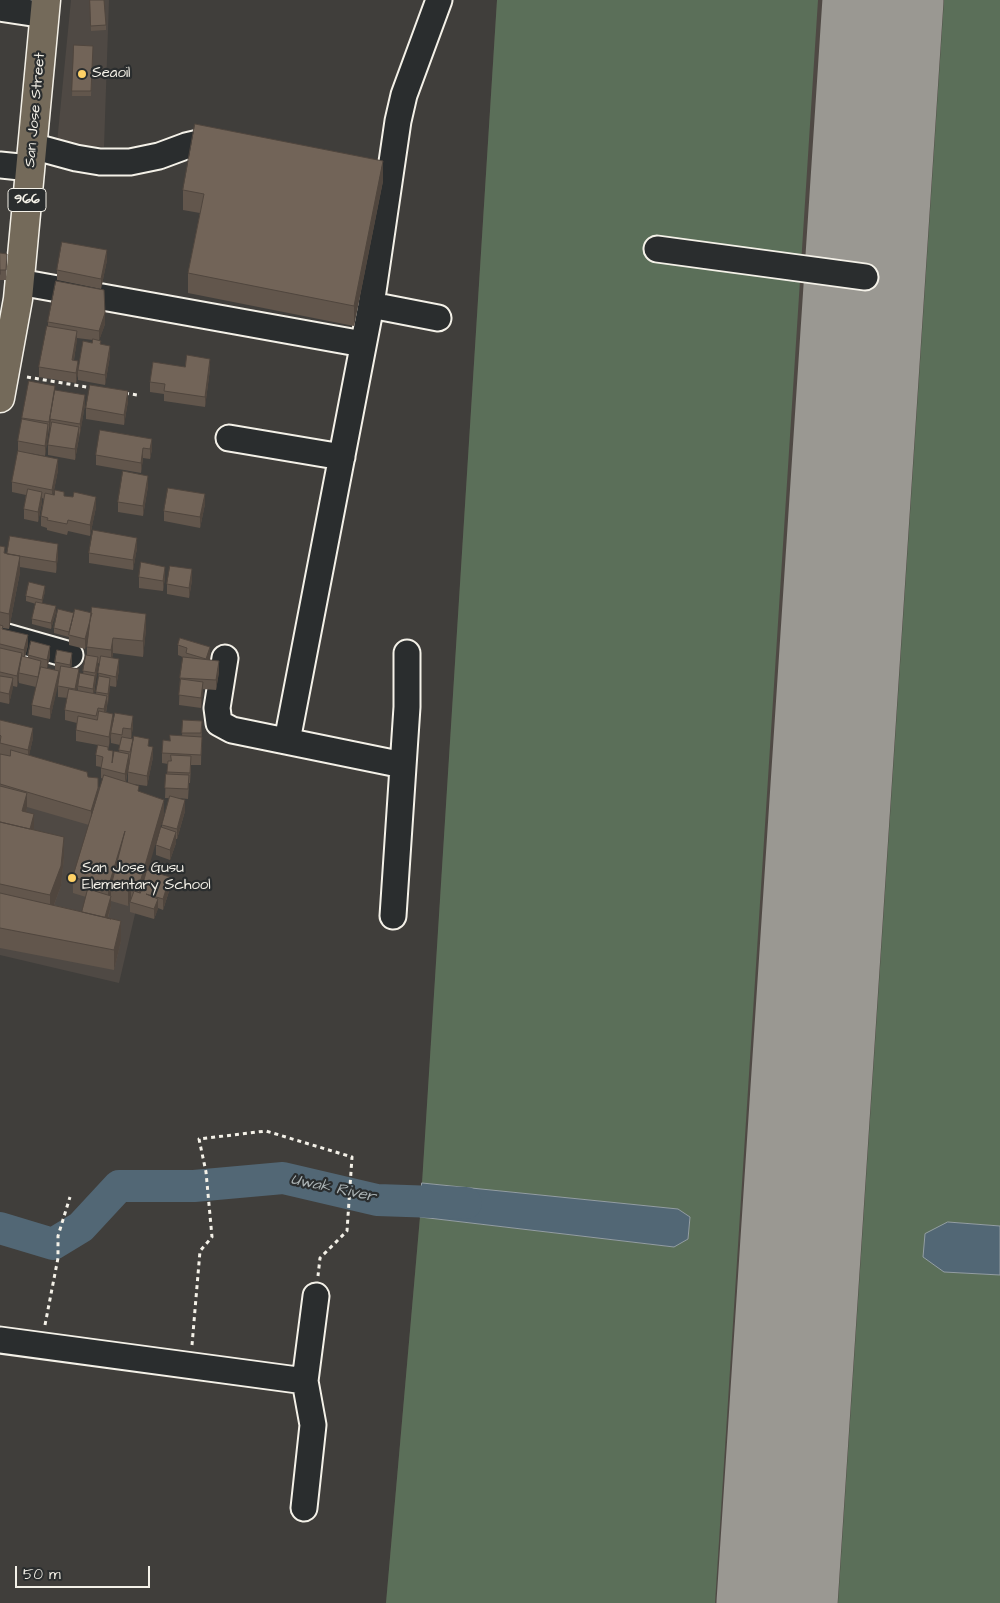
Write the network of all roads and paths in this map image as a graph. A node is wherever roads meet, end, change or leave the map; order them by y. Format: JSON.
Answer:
{"nodes":[{"id":1,"x":439,"y":0,"type":"edge"},
{"id":2,"x":0,"y":8,"type":"edge"},
{"id":3,"x":45,"y":8,"type":"edge"},
{"id":4,"x":250,"y":150,"type":"edge"},
{"id":5,"x":31,"y":157,"type":"junction"},
{"id":6,"x":0,"y":165,"type":"edge"},
{"id":7,"x":657,"y":250,"type":"dead end"},
{"id":8,"x":864,"y":277,"type":"dead end"},
{"id":9,"x":12,"y":292,"type":"edge"},
{"id":10,"x":371,"y":305,"type":"junction"},
{"id":11,"x":438,"y":318,"type":"dead end"},
{"id":12,"x":364,"y":344,"type":"junction"},
{"id":13,"x":3,"y":386,"type":"edge"},
{"id":14,"x":99,"y":389,"type":"edge"},
{"id":15,"x":118,"y":392,"type":"edge"},
{"id":16,"x":137,"y":396,"type":"dead end"},
{"id":17,"x":229,"y":438,"type":"dead end"},
{"id":18,"x":342,"y":457,"type":"junction"},
{"id":19,"x":0,"y":635,"type":"edge"},
{"id":20,"x":407,"y":653,"type":"dead end"},
{"id":21,"x":70,"y":655,"type":"edge"},
{"id":22,"x":225,"y":658,"type":"dead end"},
{"id":23,"x":287,"y":741,"type":"junction"},
{"id":24,"x":403,"y":765,"type":"junction"},
{"id":25,"x":393,"y":916,"type":"dead end"},
{"id":26,"x":70,"y":1196,"type":"dead end"},
{"id":27,"x":316,"y":1296,"type":"joint"},
{"id":28,"x":0,"y":1340,"type":"edge"},
{"id":29,"x":41,"y":1346,"type":"junction"},
{"id":30,"x":191,"y":1365,"type":"junction"},
{"id":31,"x":305,"y":1382,"type":"junction"},
{"id":32,"x":304,"y":1508,"type":"dead end"}],
"edges":[{"from":1,"to":10,"type":"street"},
{"from":2,"to":3,"type":"street"},
{"from":3,"to":5,"type":"main road","name":"San Jose Street","number":"966"},
{"from":4,"to":5,"type":"street"},
{"from":5,"to":6,"type":"street"},
{"from":5,"to":9,"type":"main road","name":"San Jose Street","number":"966"},
{"from":7,"to":8,"type":"street"},
{"from":9,"to":12,"type":"street"},
{"from":9,"to":13,"type":"main road","name":"San Jose Street","number":"966"},
{"from":10,"to":11,"type":"street"},
{"from":10,"to":12,"type":"street"},
{"from":12,"to":18,"type":"street"},
{"from":13,"to":14,"type":"path"},
{"from":15,"to":16,"type":"path"},
{"from":17,"to":18,"type":"street"},
{"from":18,"to":23,"type":"street"},
{"from":19,"to":21,"type":"street"},
{"from":20,"to":24,"type":"street"},
{"from":22,"to":23,"type":"street"},
{"from":23,"to":24,"type":"street"},
{"from":24,"to":25,"type":"street"},
{"from":26,"to":29,"type":"path"},
{"from":27,"to":30,"type":"path"},
{"from":27,"to":31,"type":"street"},
{"from":28,"to":29,"type":"street"},
{"from":29,"to":30,"type":"street"},
{"from":30,"to":31,"type":"street"},
{"from":31,"to":32,"type":"street"}]}
